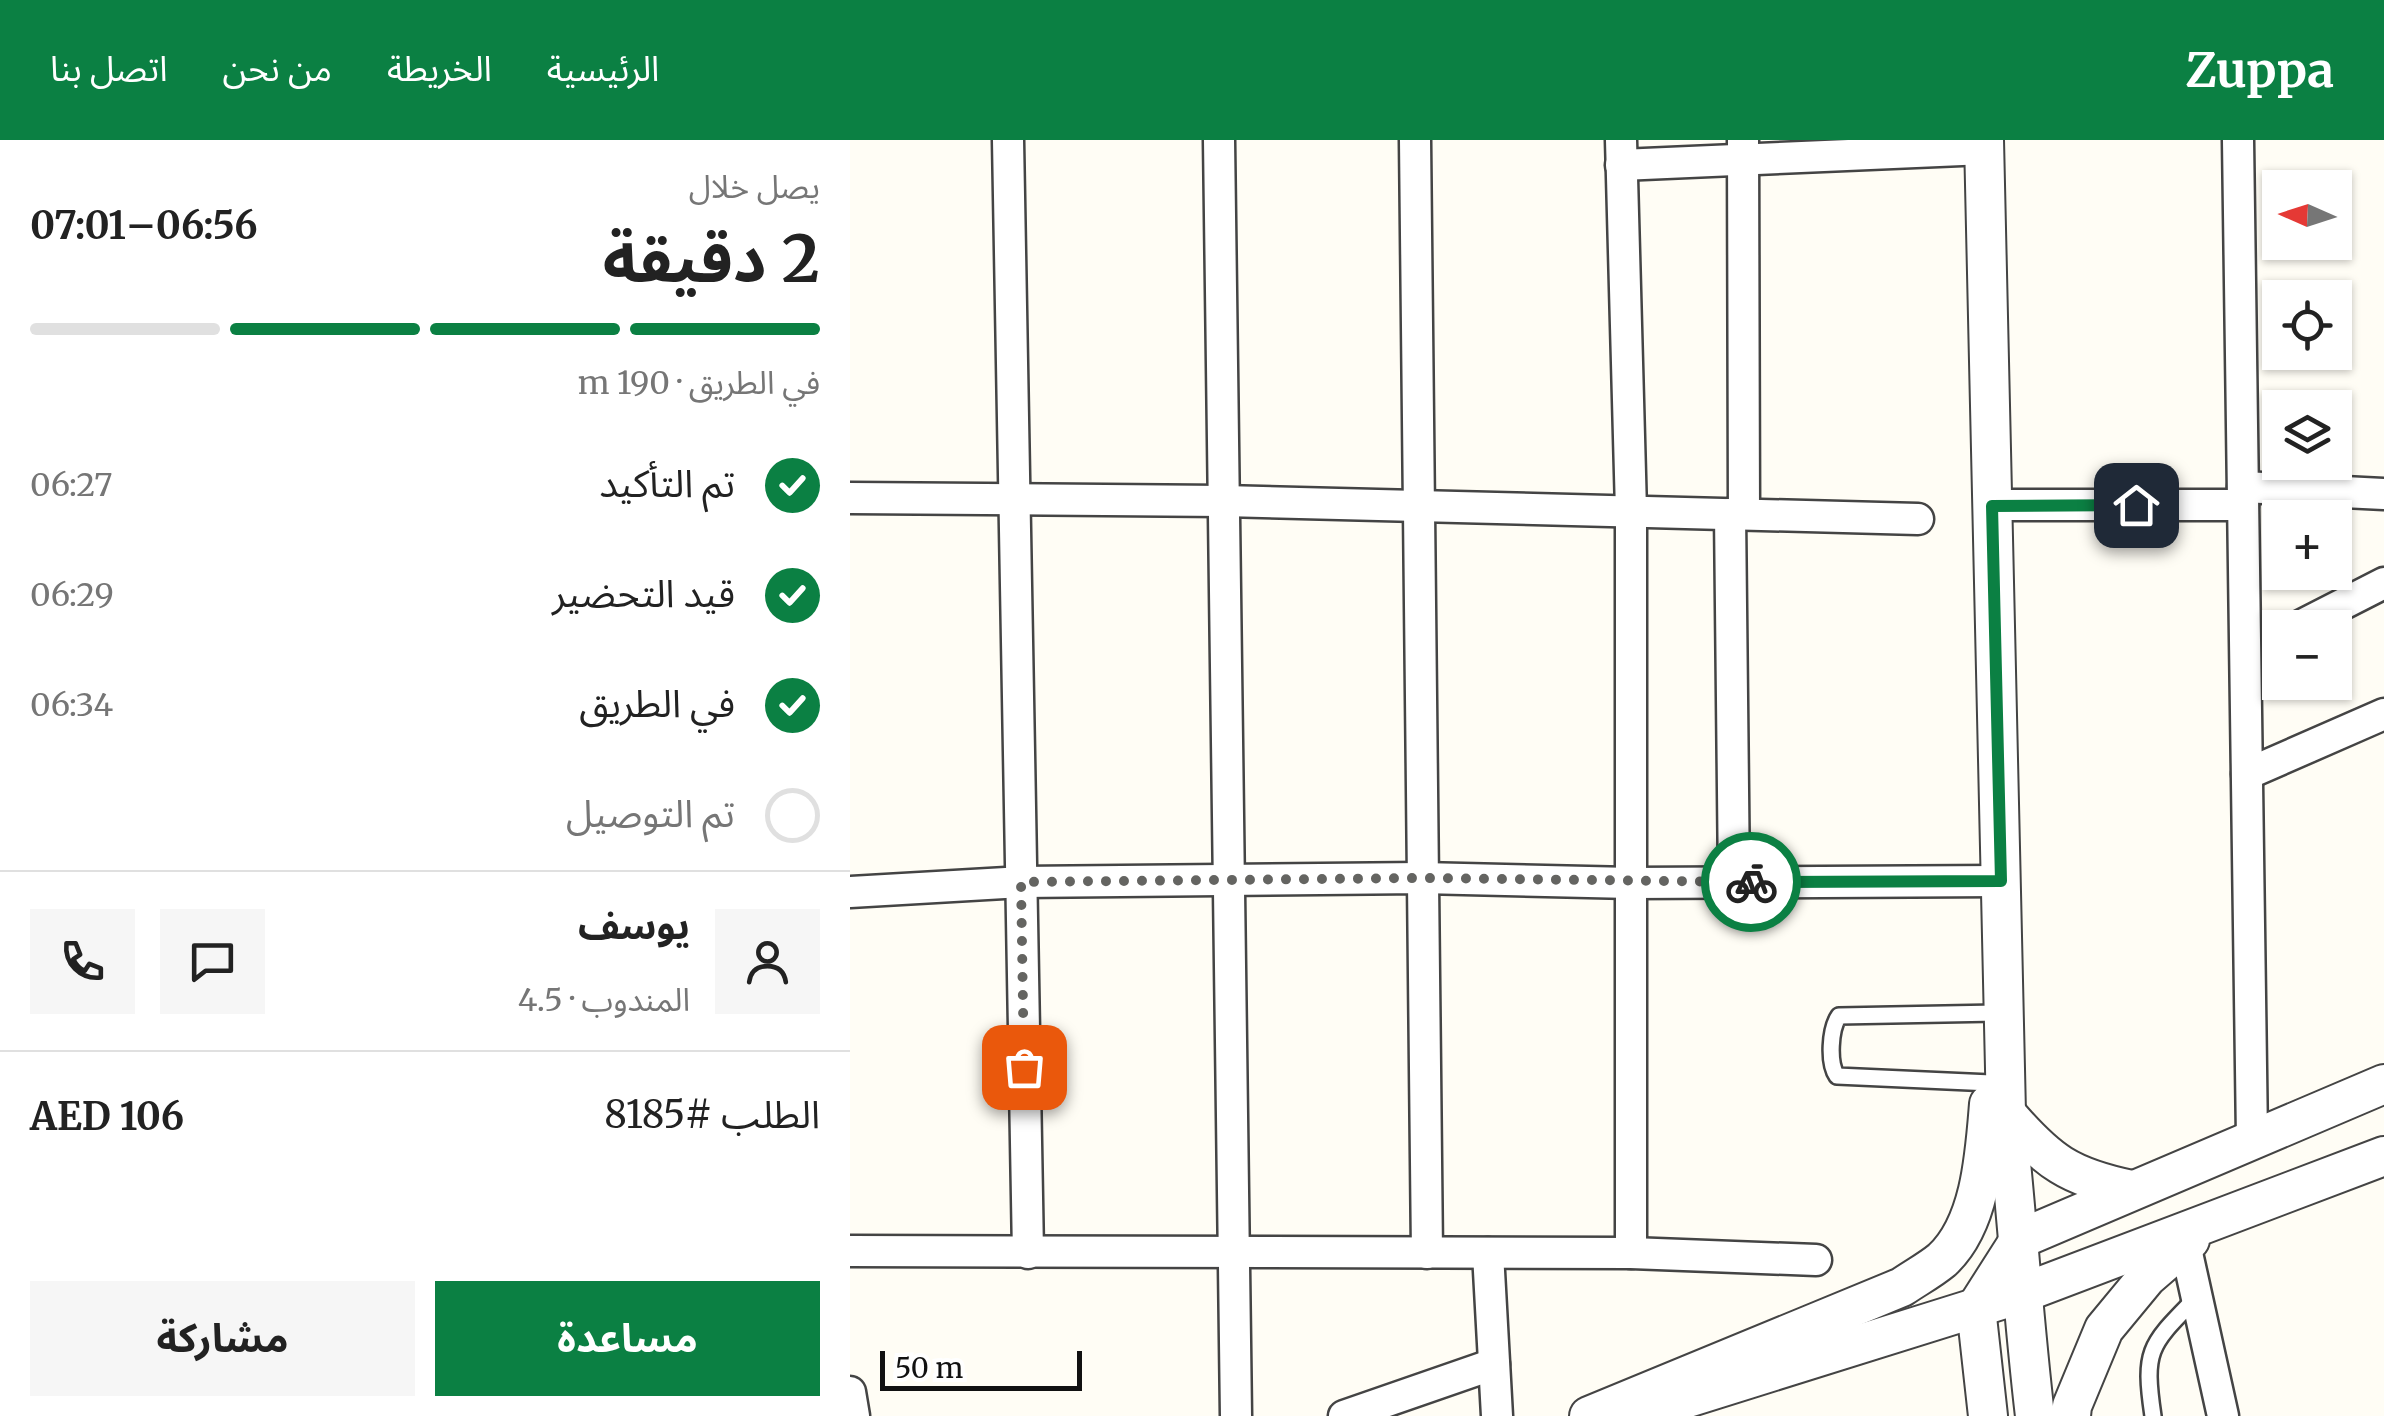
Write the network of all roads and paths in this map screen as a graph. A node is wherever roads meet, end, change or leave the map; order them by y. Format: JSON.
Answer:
{"nodes":[{"id":1,"x":1008,"y":140,"type":"edge"},
{"id":2,"x":1218,"y":140,"type":"edge"},
{"id":3,"x":1415,"y":140,"type":"edge"},
{"id":4,"x":2238,"y":140,"type":"edge"},
{"id":5,"x":1984,"y":145,"type":"edge"},
{"id":6,"x":1743,"y":151,"type":"edge"},
{"id":7,"x":1621,"y":152,"type":"edge"},
{"id":8,"x":2384,"y":494,"type":"edge"},
{"id":9,"x":2243,"y":496,"type":"junction"},
{"id":10,"x":850,"y":498,"type":"edge"},
{"id":11,"x":1014,"y":499,"type":"junction"},
{"id":12,"x":1224,"y":501,"type":"junction"},
{"id":13,"x":1418,"y":506,"type":"junction"},
{"id":14,"x":1992,"y":506,"type":"junction"},
{"id":15,"x":1631,"y":512,"type":"junction"},
{"id":16,"x":1737,"y":514,"type":"junction"},
{"id":17,"x":1918,"y":519,"type":"dead end"},
{"id":18,"x":2384,"y":583,"type":"edge"},
{"id":19,"x":2331,"y":610,"type":"edge"},
{"id":20,"x":2262,"y":645,"type":"edge"},
{"id":21,"x":2246,"y":653,"type":"junction"},
{"id":22,"x":2384,"y":714,"type":"edge"},
{"id":23,"x":2248,"y":774,"type":"junction"},
{"id":24,"x":1422,"y":878,"type":"junction"},
{"id":25,"x":2001,"y":881,"type":"junction"},
{"id":26,"x":1021,"y":882,"type":"junction"},
{"id":27,"x":1229,"y":882,"type":"junction"},
{"id":28,"x":1631,"y":882,"type":"junction"},
{"id":29,"x":1734,"y":882,"type":"junction"},
{"id":30,"x":850,"y":892,"type":"edge"},
{"id":31,"x":2002,"y":954,"type":"junction"},
{"id":32,"x":1997,"y":1012,"type":"junction"},
{"id":33,"x":2384,"y":1084,"type":"edge"},
{"id":34,"x":1998,"y":1098,"type":"junction"},
{"id":35,"x":2252,"y":1139,"type":"junction"},
{"id":36,"x":2384,"y":1156,"type":"edge"},
{"id":37,"x":2132,"y":1190,"type":"junction"},
{"id":38,"x":2195,"y":1235,"type":"junction"},
{"id":39,"x":2020,"y":1239,"type":"junction"},
{"id":40,"x":850,"y":1251,"type":"edge"},
{"id":41,"x":1028,"y":1253,"type":"junction"},
{"id":42,"x":1234,"y":1253,"type":"junction"},
{"id":43,"x":1488,"y":1253,"type":"junction"},
{"id":44,"x":1631,"y":1253,"type":"junction"},
{"id":45,"x":1427,"y":1254,"type":"junction"},
{"id":46,"x":1816,"y":1260,"type":"dead end"},
{"id":47,"x":2020,"y":1294,"type":"junction"},
{"id":48,"x":2196,"y":1298,"type":"junction"},
{"id":49,"x":1976,"y":1308,"type":"junction"},
{"id":50,"x":1494,"y":1364,"type":"junction"},
{"id":51,"x":850,"y":1392,"type":"edge"},
{"id":52,"x":854,"y":1416,"type":"edge"},
{"id":53,"x":1236,"y":1416,"type":"edge"},
{"id":54,"x":1344,"y":1416,"type":"edge"},
{"id":55,"x":1497,"y":1416,"type":"edge"},
{"id":56,"x":1589,"y":1416,"type":"edge"},
{"id":57,"x":1630,"y":1416,"type":"edge"},
{"id":58,"x":1988,"y":1416,"type":"edge"},
{"id":59,"x":2035,"y":1416,"type":"edge"},
{"id":60,"x":2071,"y":1416,"type":"edge"},
{"id":61,"x":2153,"y":1416,"type":"edge"},
{"id":62,"x":2223,"y":1416,"type":"edge"}],
"edges":[{"from":1,"to":11,"type":"street"},
{"from":2,"to":12,"type":"street"},
{"from":3,"to":13,"type":"street"},
{"from":4,"to":9,"type":"street"},
{"from":5,"to":6,"type":"street"},
{"from":5,"to":14,"type":"street"},
{"from":6,"to":7,"type":"street"},
{"from":6,"to":16,"type":"street"},
{"from":7,"to":15,"type":"street"},
{"from":8,"to":9,"type":"street"},
{"from":9,"to":14,"type":"street"},
{"from":9,"to":21,"type":"street"},
{"from":10,"to":11,"type":"street"},
{"from":11,"to":12,"type":"street"},
{"from":11,"to":26,"type":"street"},
{"from":12,"to":13,"type":"street"},
{"from":12,"to":27,"type":"street"},
{"from":13,"to":15,"type":"street"},
{"from":13,"to":24,"type":"street"},
{"from":14,"to":25,"type":"street"},
{"from":15,"to":16,"type":"street"},
{"from":15,"to":28,"type":"street"},
{"from":16,"to":17,"type":"street"},
{"from":16,"to":29,"type":"street"},
{"from":18,"to":19,"type":"street"},
{"from":20,"to":21,"type":"street"},
{"from":21,"to":23,"type":"street"},
{"from":22,"to":23,"type":"street"},
{"from":23,"to":35,"type":"street"},
{"from":24,"to":27,"type":"street"},
{"from":24,"to":28,"type":"street"},
{"from":24,"to":45,"type":"street"},
{"from":25,"to":29,"type":"street"},
{"from":25,"to":31,"type":"street"},
{"from":26,"to":27,"type":"street"},
{"from":26,"to":30,"type":"street"},
{"from":26,"to":41,"type":"street"},
{"from":27,"to":42,"type":"street"},
{"from":28,"to":29,"type":"street"},
{"from":28,"to":44,"type":"street"},
{"from":31,"to":32,"type":"street"},
{"from":31,"to":34,"type":"street"},
{"from":32,"to":34,"type":"street"},
{"from":32,"to":34,"type":"lane"},
{"from":33,"to":35,"type":"street"},
{"from":34,"to":37,"type":"street"},
{"from":34,"to":39,"type":"street"},
{"from":34,"to":56,"type":"street"},
{"from":35,"to":37,"type":"street"},
{"from":36,"to":38,"type":"street"},
{"from":37,"to":39,"type":"street"},
{"from":38,"to":47,"type":"street"},
{"from":38,"to":48,"type":"street"},
{"from":38,"to":60,"type":"street"},
{"from":39,"to":47,"type":"street"},
{"from":39,"to":49,"type":"street"},
{"from":40,"to":41,"type":"street"},
{"from":41,"to":42,"type":"street"},
{"from":42,"to":45,"type":"street"},
{"from":42,"to":53,"type":"street"},
{"from":43,"to":44,"type":"street"},
{"from":43,"to":45,"type":"street"},
{"from":43,"to":50,"type":"street"},
{"from":44,"to":46,"type":"street"},
{"from":47,"to":49,"type":"street"},
{"from":47,"to":59,"type":"street"},
{"from":48,"to":61,"type":"lane"},
{"from":48,"to":62,"type":"street"},
{"from":49,"to":57,"type":"street"},
{"from":49,"to":58,"type":"street"},
{"from":50,"to":54,"type":"street"},
{"from":50,"to":55,"type":"street"},
{"from":51,"to":52,"type":"street"}]}
